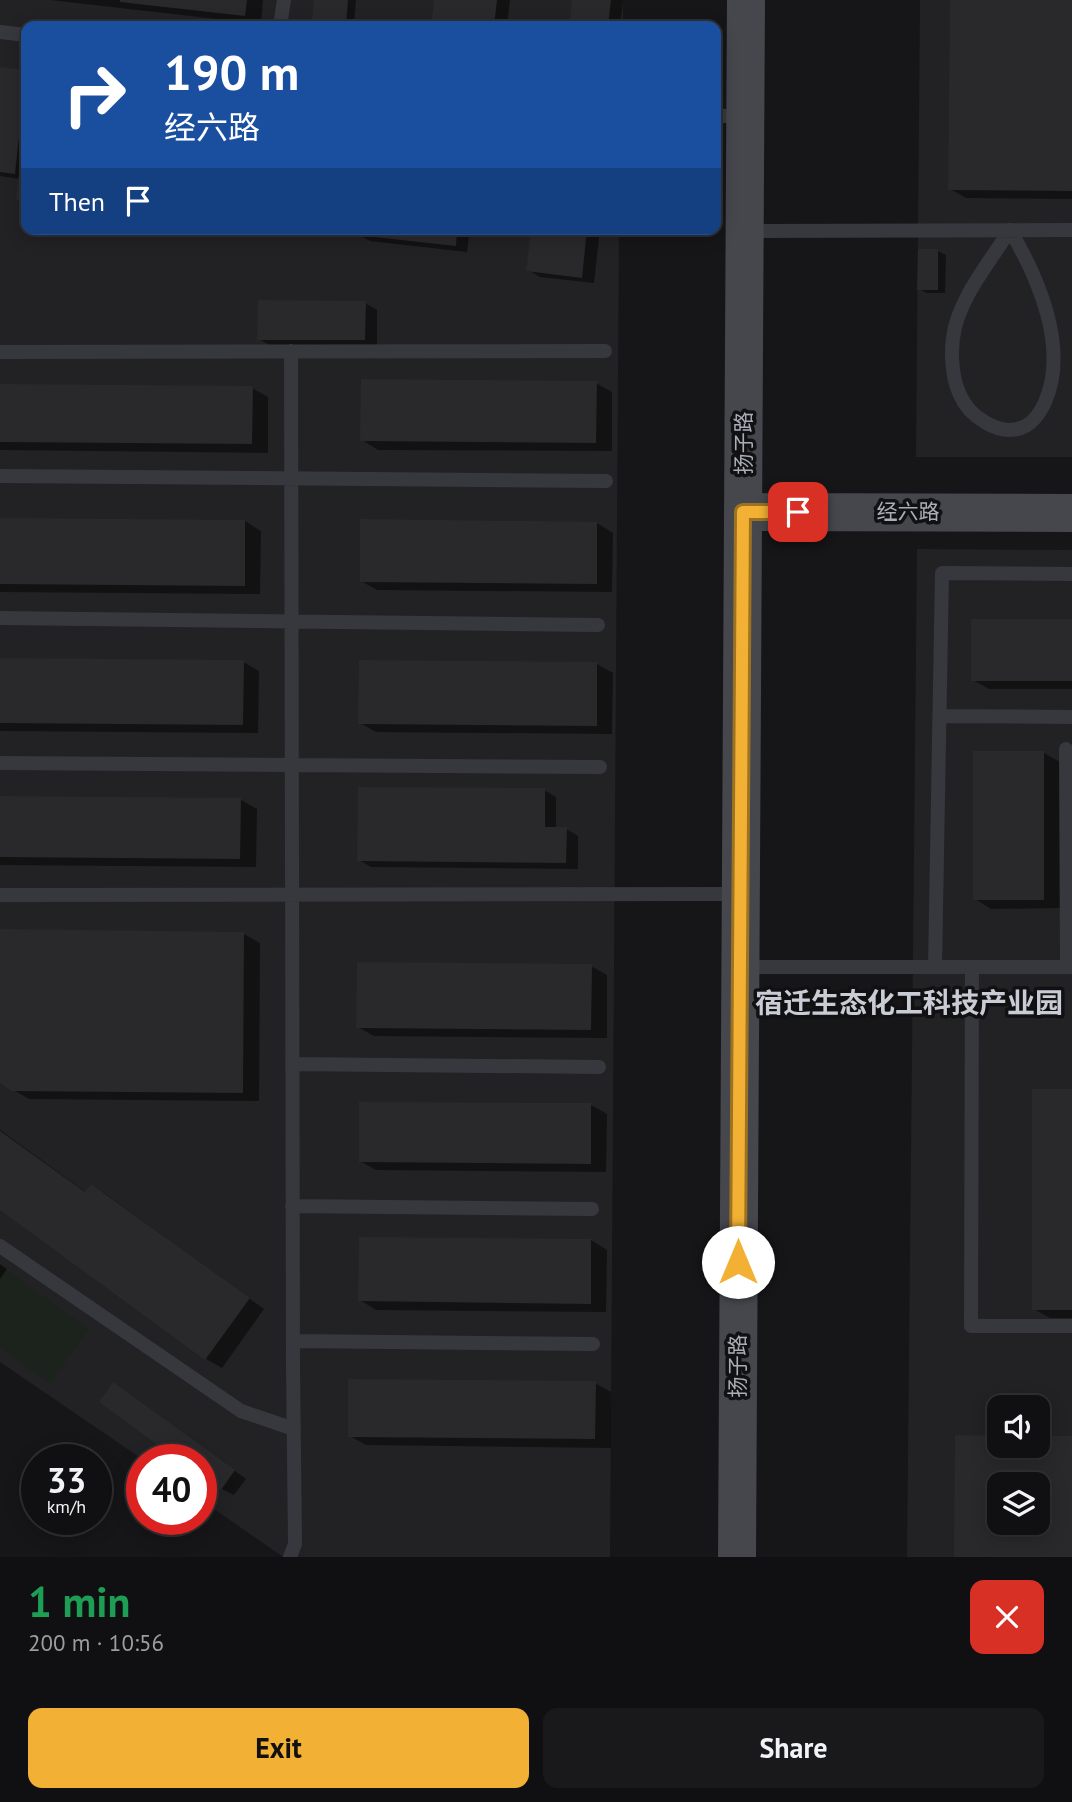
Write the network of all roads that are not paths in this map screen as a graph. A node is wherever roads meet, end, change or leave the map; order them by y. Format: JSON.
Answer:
{"nodes":[{"id":1,"x":284,"y":0,"type":"edge"},
{"id":2,"x":746,"y":0,"type":"edge"},
{"id":3,"x":281,"y":21,"type":"edge"},
{"id":4,"x":0,"y":32,"type":"edge"},
{"id":5,"x":21,"y":34,"type":"edge"},
{"id":6,"x":731,"y":116,"type":"edge"},
{"id":7,"x":1010,"y":230,"type":"junction"},
{"id":8,"x":1072,"y":230,"type":"edge"},
{"id":9,"x":745,"y":231,"type":"junction"},
{"id":10,"x":291,"y":351,"type":"junction"},
{"id":11,"x":605,"y":351,"type":"dead end"},
{"id":12,"x":0,"y":352,"type":"edge"},
{"id":13,"x":0,"y":476,"type":"edge"},
{"id":14,"x":291,"y":479,"type":"junction"},
{"id":15,"x":606,"y":481,"type":"dead end"},
{"id":16,"x":743,"y":512,"type":"junction"},
{"id":17,"x":1072,"y":513,"type":"edge"},
{"id":18,"x":1072,"y":574,"type":"edge"},
{"id":19,"x":0,"y":618,"type":"edge"},
{"id":20,"x":292,"y":621,"type":"junction"},
{"id":21,"x":598,"y":625,"type":"dead end"},
{"id":22,"x":940,"y":716,"type":"junction"},
{"id":23,"x":1072,"y":717,"type":"edge"},
{"id":24,"x":1066,"y":749,"type":"dead end"},
{"id":25,"x":0,"y":762,"type":"edge"},
{"id":26,"x":292,"y":765,"type":"junction"},
{"id":27,"x":600,"y":767,"type":"dead end"},
{"id":28,"x":292,"y":894,"type":"junction"},
{"id":29,"x":741,"y":894,"type":"junction"},
{"id":30,"x":0,"y":895,"type":"edge"},
{"id":31,"x":740,"y":967,"type":"junction"},
{"id":32,"x":935,"y":967,"type":"junction"},
{"id":33,"x":972,"y":967,"type":"junction"},
{"id":34,"x":1069,"y":967,"type":"edge"},
{"id":35,"x":292,"y":1064,"type":"junction"},
{"id":36,"x":598,"y":1067,"type":"dead end"},
{"id":37,"x":292,"y":1206,"type":"junction"},
{"id":38,"x":592,"y":1209,"type":"dead end"},
{"id":39,"x":0,"y":1245,"type":"edge"},
{"id":40,"x":1072,"y":1326,"type":"edge"},
{"id":41,"x":293,"y":1341,"type":"junction"},
{"id":42,"x":593,"y":1344,"type":"dead end"},
{"id":43,"x":294,"y":1429,"type":"junction"},
{"id":44,"x":290,"y":1557,"type":"edge"},
{"id":45,"x":737,"y":1557,"type":"edge"}],
"edges":[{"from":1,"to":3,"type":"lane"},
{"from":2,"to":6,"type":"street","name":"扬子路"},
{"from":4,"to":5,"type":"lane"},
{"from":6,"to":9,"type":"street","name":"扬子路"},
{"from":7,"to":7,"type":"lane"},
{"from":7,"to":8,"type":"lane"},
{"from":7,"to":9,"type":"lane"},
{"from":9,"to":16,"type":"street","name":"扬子路"},
{"from":10,"to":11,"type":"lane"},
{"from":10,"to":12,"type":"lane"},
{"from":10,"to":14,"type":"lane"},
{"from":13,"to":14,"type":"lane"},
{"from":14,"to":15,"type":"lane"},
{"from":14,"to":20,"type":"lane"},
{"from":16,"to":17,"type":"street","name":"经六路"},
{"from":16,"to":29,"type":"street","name":"扬子路"},
{"from":18,"to":22,"type":"lane"},
{"from":19,"to":20,"type":"lane"},
{"from":20,"to":21,"type":"lane"},
{"from":20,"to":26,"type":"lane"},
{"from":22,"to":23,"type":"lane"},
{"from":22,"to":32,"type":"lane"},
{"from":24,"to":34,"type":"lane"},
{"from":25,"to":26,"type":"lane"},
{"from":26,"to":27,"type":"lane"},
{"from":26,"to":28,"type":"lane"},
{"from":28,"to":29,"type":"lane"},
{"from":28,"to":30,"type":"lane"},
{"from":28,"to":35,"type":"lane"},
{"from":29,"to":31,"type":"street","name":"扬子路"},
{"from":31,"to":32,"type":"lane"},
{"from":31,"to":45,"type":"street","name":"扬子路"},
{"from":32,"to":33,"type":"lane"},
{"from":33,"to":34,"type":"lane"},
{"from":33,"to":40,"type":"lane"},
{"from":35,"to":36,"type":"lane"},
{"from":35,"to":37,"type":"lane"},
{"from":37,"to":38,"type":"lane"},
{"from":37,"to":41,"type":"lane"},
{"from":39,"to":43,"type":"lane"},
{"from":41,"to":42,"type":"lane"},
{"from":41,"to":43,"type":"lane"},
{"from":43,"to":44,"type":"lane"}]}
